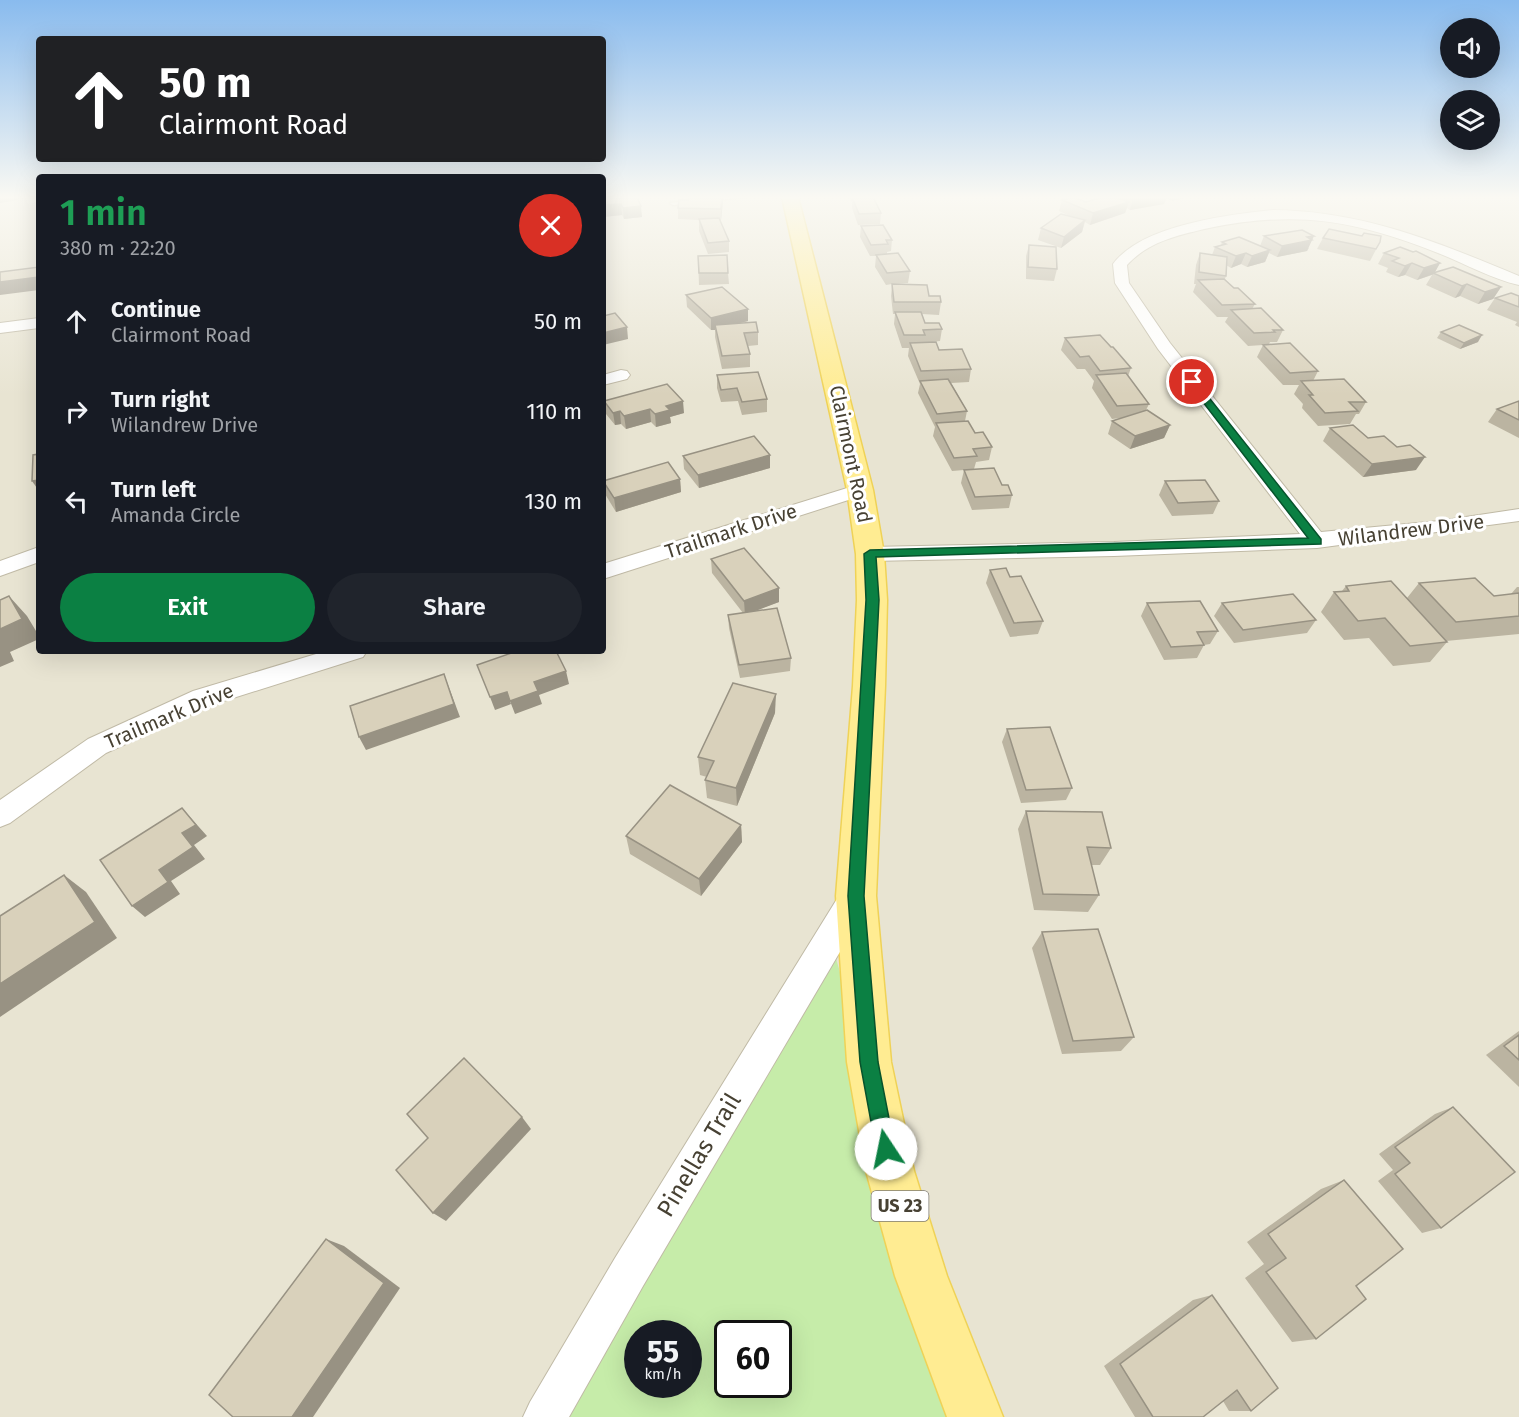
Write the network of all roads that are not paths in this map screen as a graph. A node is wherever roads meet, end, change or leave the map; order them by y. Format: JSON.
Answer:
{"nodes":[{"id":1,"x":806,"y":263,"type":"edge"},
{"id":2,"x":1121,"y":263,"type":"edge"},
{"id":3,"x":1476,"y":263,"type":"edge"},
{"id":4,"x":1519,"y":281,"type":"edge"},
{"id":5,"x":36,"y":322,"type":"edge"},
{"id":6,"x":0,"y":328,"type":"edge"},
{"id":7,"x":621,"y":375,"type":"dead end"},
{"id":8,"x":606,"y":379,"type":"edge"},
{"id":9,"x":860,"y":490,"type":"junction"},
{"id":10,"x":1519,"y":515,"type":"edge"},
{"id":11,"x":1317,"y":541,"type":"junction"},
{"id":12,"x":870,"y":554,"type":"junction"},
{"id":13,"x":36,"y":555,"type":"edge"},
{"id":14,"x":0,"y":569,"type":"edge"},
{"id":15,"x":606,"y":572,"type":"edge"},
{"id":16,"x":345,"y":654,"type":"edge"},
{"id":17,"x":0,"y":815,"type":"edge"},
{"id":18,"x":856,"y":896,"type":"junction"},
{"id":19,"x":545,"y":1417,"type":"edge"},
{"id":20,"x":975,"y":1417,"type":"edge"}],
"edges":[{"from":1,"to":9,"type":"main road","name":"Clairmont Road","number":"US 23"},
{"from":2,"to":11,"type":"street"},
{"from":3,"to":4,"type":"street"},
{"from":5,"to":6,"type":"street"},
{"from":7,"to":8,"type":"street"},
{"from":9,"to":12,"type":"main road","name":"Clairmont Road","number":"US 23"},
{"from":9,"to":15,"type":"street","name":"Trailmark Drive"},
{"from":10,"to":11,"type":"street","name":"Wilandrew Drive"},
{"from":11,"to":12,"type":"street","name":"Wilandrew Drive"},
{"from":12,"to":18,"type":"main road","name":"Clairmont Road","number":"US 23"},
{"from":13,"to":14,"type":"street"},
{"from":16,"to":17,"type":"street","name":"Trailmark Drive"},
{"from":18,"to":19,"type":"street","name":"Pinellas Trail"},
{"from":18,"to":20,"type":"main road","number":"US 23"}]}
